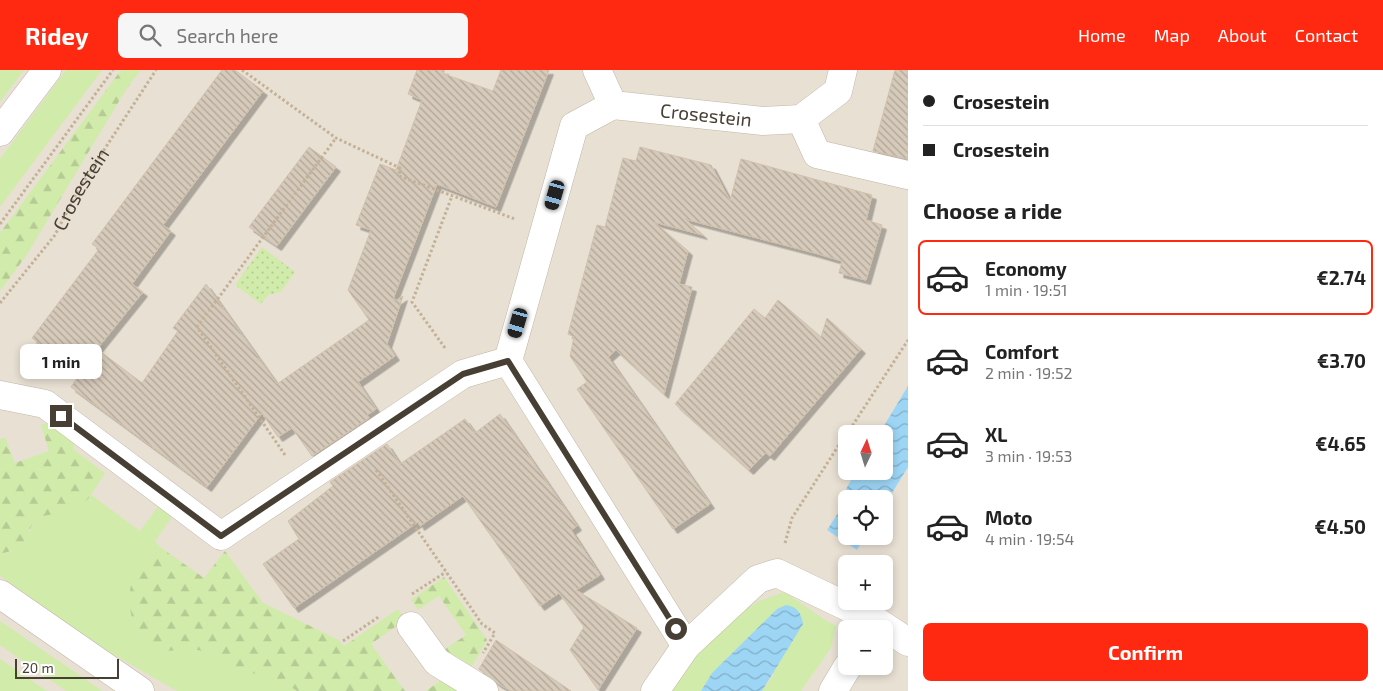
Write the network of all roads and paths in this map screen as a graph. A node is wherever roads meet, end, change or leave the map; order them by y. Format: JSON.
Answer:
{"nodes":[{"id":1,"x":47,"y":70,"type":"edge"},
{"id":2,"x":113,"y":70,"type":"edge"},
{"id":3,"x":156,"y":70,"type":"edge"},
{"id":4,"x":242,"y":70,"type":"edge"},
{"id":5,"x":597,"y":70,"type":"edge"},
{"id":6,"x":843,"y":70,"type":"edge"},
{"id":7,"x":613,"y":105,"type":"junction"},
{"id":8,"x":801,"y":119,"type":"junction"},
{"id":9,"x":0,"y":132,"type":"edge"},
{"id":10,"x":336,"y":138,"type":"junction"},
{"id":11,"x":908,"y":175,"type":"edge"},
{"id":12,"x":452,"y":196,"type":"junction"},
{"id":13,"x":0,"y":224,"type":"edge"},
{"id":14,"x":545,"y":229,"type":"junction"},
{"id":15,"x":0,"y":303,"type":"edge"},
{"id":16,"x":908,"y":340,"type":"edge"},
{"id":17,"x":508,"y":361,"type":"junction"},
{"id":18,"x":463,"y":374,"type":"junction"},
{"id":19,"x":0,"y":396,"type":"edge"},
{"id":20,"x":852,"y":425,"type":"edge"},
{"id":21,"x":359,"y":444,"type":"junction"},
{"id":22,"x":838,"y":446,"type":"edge"},
{"id":23,"x":303,"y":482,"type":"junction"},
{"id":24,"x":777,"y":573,"type":"junction"},
{"id":25,"x":0,"y":594,"type":"edge"},
{"id":26,"x":863,"y":620,"type":"edge"},
{"id":27,"x":410,"y":626,"type":"dead end"},
{"id":28,"x":893,"y":635,"type":"edge"},
{"id":29,"x":908,"y":642,"type":"edge"},
{"id":30,"x":686,"y":646,"type":"junction"},
{"id":31,"x":843,"y":675,"type":"edge"},
{"id":32,"x":476,"y":686,"type":"edge"},
{"id":33,"x":140,"y":691,"type":"edge"},
{"id":34,"x":655,"y":691,"type":"edge"},
{"id":35,"x":833,"y":691,"type":"edge"}],
"edges":[{"from":1,"to":9,"type":"street"},
{"from":2,"to":13,"type":"path"},
{"from":3,"to":15,"type":"path","name":"Crosestein"},
{"from":4,"to":10,"type":"path"},
{"from":5,"to":7,"type":"street"},
{"from":6,"to":8,"type":"street"},
{"from":7,"to":8,"type":"street","name":"Crosestein"},
{"from":7,"to":14,"type":"street"},
{"from":8,"to":11,"type":"street"},
{"from":10,"to":12,"type":"path"},
{"from":10,"to":23,"type":"path"},
{"from":12,"to":14,"type":"path"},
{"from":12,"to":18,"type":"path"},
{"from":14,"to":17,"type":"street"},
{"from":16,"to":20,"type":"path"},
{"from":17,"to":18,"type":"street"},
{"from":17,"to":30,"type":"street"},
{"from":18,"to":21,"type":"street"},
{"from":19,"to":23,"type":"street"},
{"from":21,"to":23,"type":"street"},
{"from":21,"to":32,"type":"path"},
{"from":22,"to":24,"type":"path"},
{"from":24,"to":26,"type":"street"},
{"from":24,"to":30,"type":"street"},
{"from":25,"to":33,"type":"street"},
{"from":27,"to":32,"type":"street"},
{"from":28,"to":29,"type":"street"},
{"from":30,"to":34,"type":"street"},
{"from":31,"to":35,"type":"street"}]}
